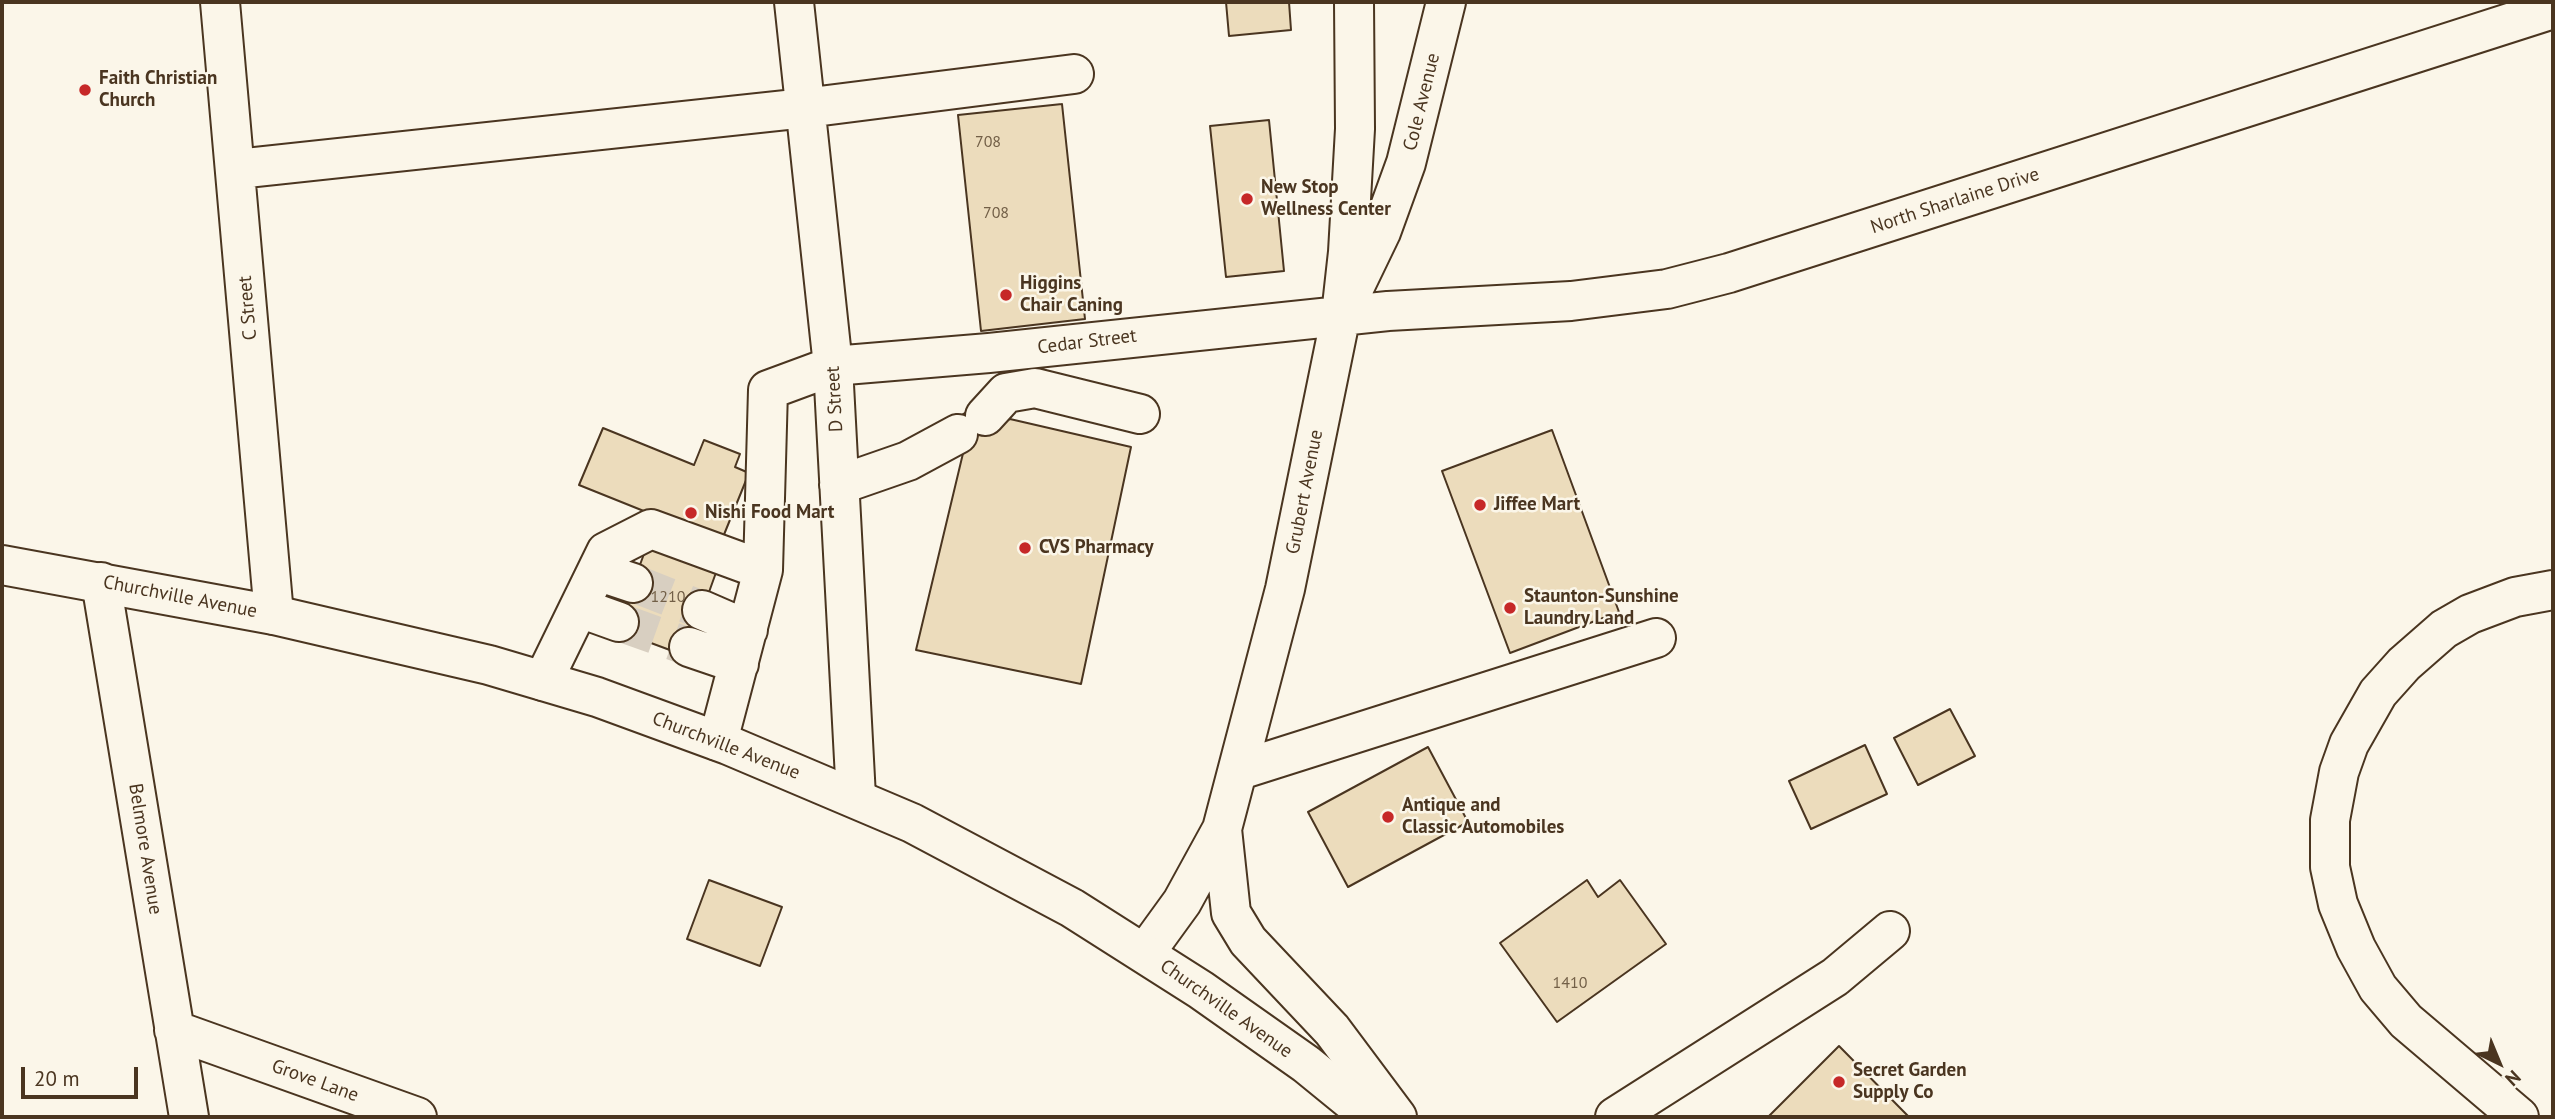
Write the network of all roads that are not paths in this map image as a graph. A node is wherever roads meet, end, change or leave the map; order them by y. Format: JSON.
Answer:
{"nodes":[{"id":1,"x":220,"y":2,"type":"edge"},
{"id":2,"x":794,"y":2,"type":"edge"},
{"id":3,"x":1354,"y":2,"type":"edge"},
{"id":4,"x":1446,"y":2,"type":"edge"},
{"id":5,"x":2553,"y":9,"type":"edge"},
{"id":6,"x":1074,"y":74,"type":"dead end"},
{"id":7,"x":805,"y":108,"type":"junction"},
{"id":8,"x":237,"y":169,"type":"junction"},
{"id":9,"x":1341,"y":315,"type":"junction"},
{"id":10,"x":833,"y":366,"type":"junction"},
{"id":11,"x":1140,"y":414,"type":"dead end"},
{"id":12,"x":839,"y":485,"type":"junction"},
{"id":13,"x":2,"y":565,"type":"edge"},
{"id":14,"x":763,"y":570,"type":"junction"},
{"id":15,"x":597,"y":571,"type":"junction"},
{"id":16,"x":101,"y":582,"type":"junction"},
{"id":17,"x":633,"y":583,"type":"tunnel mouth"},
{"id":18,"x":2553,"y":590,"type":"edge"},
{"id":19,"x":580,"y":608,"type":"junction"},
{"id":20,"x":702,"y":610,"type":"tunnel mouth"},
{"id":21,"x":274,"y":615,"type":"junction"},
{"id":22,"x":619,"y":622,"type":"tunnel mouth"},
{"id":23,"x":1656,"y":638,"type":"dead end"},
{"id":24,"x":689,"y":647,"type":"tunnel mouth"},
{"id":25,"x":743,"y":647,"type":"junction"},
{"id":26,"x":543,"y":681,"type":"junction"},
{"id":27,"x":719,"y":741,"type":"junction"},
{"id":28,"x":1240,"y":769,"type":"junction"},
{"id":29,"x":856,"y":797,"type":"junction"},
{"id":30,"x":1222,"y":829,"type":"junction"},
{"id":31,"x":1891,"y":931,"type":"dead end"},
{"id":32,"x":1144,"y":953,"type":"junction"},
{"id":33,"x":174,"y":1030,"type":"junction"},
{"id":34,"x":189,"y":1117,"type":"edge"},
{"id":35,"x":417,"y":1117,"type":"edge"},
{"id":36,"x":1371,"y":1117,"type":"edge"},
{"id":37,"x":1396,"y":1117,"type":"edge"},
{"id":38,"x":1615,"y":1117,"type":"edge"},
{"id":39,"x":2519,"y":1117,"type":"edge"}],
"edges":[{"from":1,"to":8,"type":"street","name":"C Street"},
{"from":2,"to":7,"type":"street","name":"D Street"},
{"from":3,"to":9,"type":"street","name":"Grubert Avenue"},
{"from":4,"to":9,"type":"street","name":"Cole Avenue"},
{"from":5,"to":9,"type":"street","name":"North Sharlaine Drive"},
{"from":6,"to":7,"type":"street"},
{"from":7,"to":8,"type":"street"},
{"from":7,"to":10,"type":"street","name":"D Street"},
{"from":8,"to":21,"type":"street","name":"C Street"},
{"from":9,"to":10,"type":"street","name":"Cedar Street"},
{"from":9,"to":28,"type":"street","name":"Grubert Avenue"},
{"from":10,"to":12,"type":"street","name":"D Street"},
{"from":10,"to":14,"type":"street","name":"Cedar Street"},
{"from":11,"to":12,"type":"street"},
{"from":12,"to":29,"type":"street","name":"D Street"},
{"from":13,"to":16,"type":"street","name":"Churchville Avenue"},
{"from":14,"to":15,"type":"street"},
{"from":14,"to":25,"type":"street"},
{"from":15,"to":17,"type":"street"},
{"from":15,"to":19,"type":"street"},
{"from":16,"to":21,"type":"street","name":"Churchville Avenue"},
{"from":16,"to":33,"type":"street","name":"Belmore Avenue"},
{"from":18,"to":39,"type":"street"},
{"from":19,"to":22,"type":"street"},
{"from":19,"to":26,"type":"street"},
{"from":20,"to":25,"type":"street"},
{"from":21,"to":26,"type":"street","name":"Churchville Avenue"},
{"from":23,"to":28,"type":"street"},
{"from":24,"to":25,"type":"street"},
{"from":25,"to":27,"type":"street"},
{"from":26,"to":27,"type":"street","name":"Churchville Avenue"},
{"from":27,"to":29,"type":"street","name":"Churchville Avenue"},
{"from":28,"to":30,"type":"street","name":"Grubert Avenue"},
{"from":29,"to":32,"type":"street","name":"Churchville Avenue"},
{"from":30,"to":32,"type":"street","name":"Grubert Avenue"},
{"from":30,"to":37,"type":"street"},
{"from":31,"to":38,"type":"street"},
{"from":32,"to":36,"type":"street","name":"Churchville Avenue"},
{"from":33,"to":34,"type":"street","name":"Belmore Avenue"},
{"from":33,"to":35,"type":"street","name":"Grove Lane"}]}
